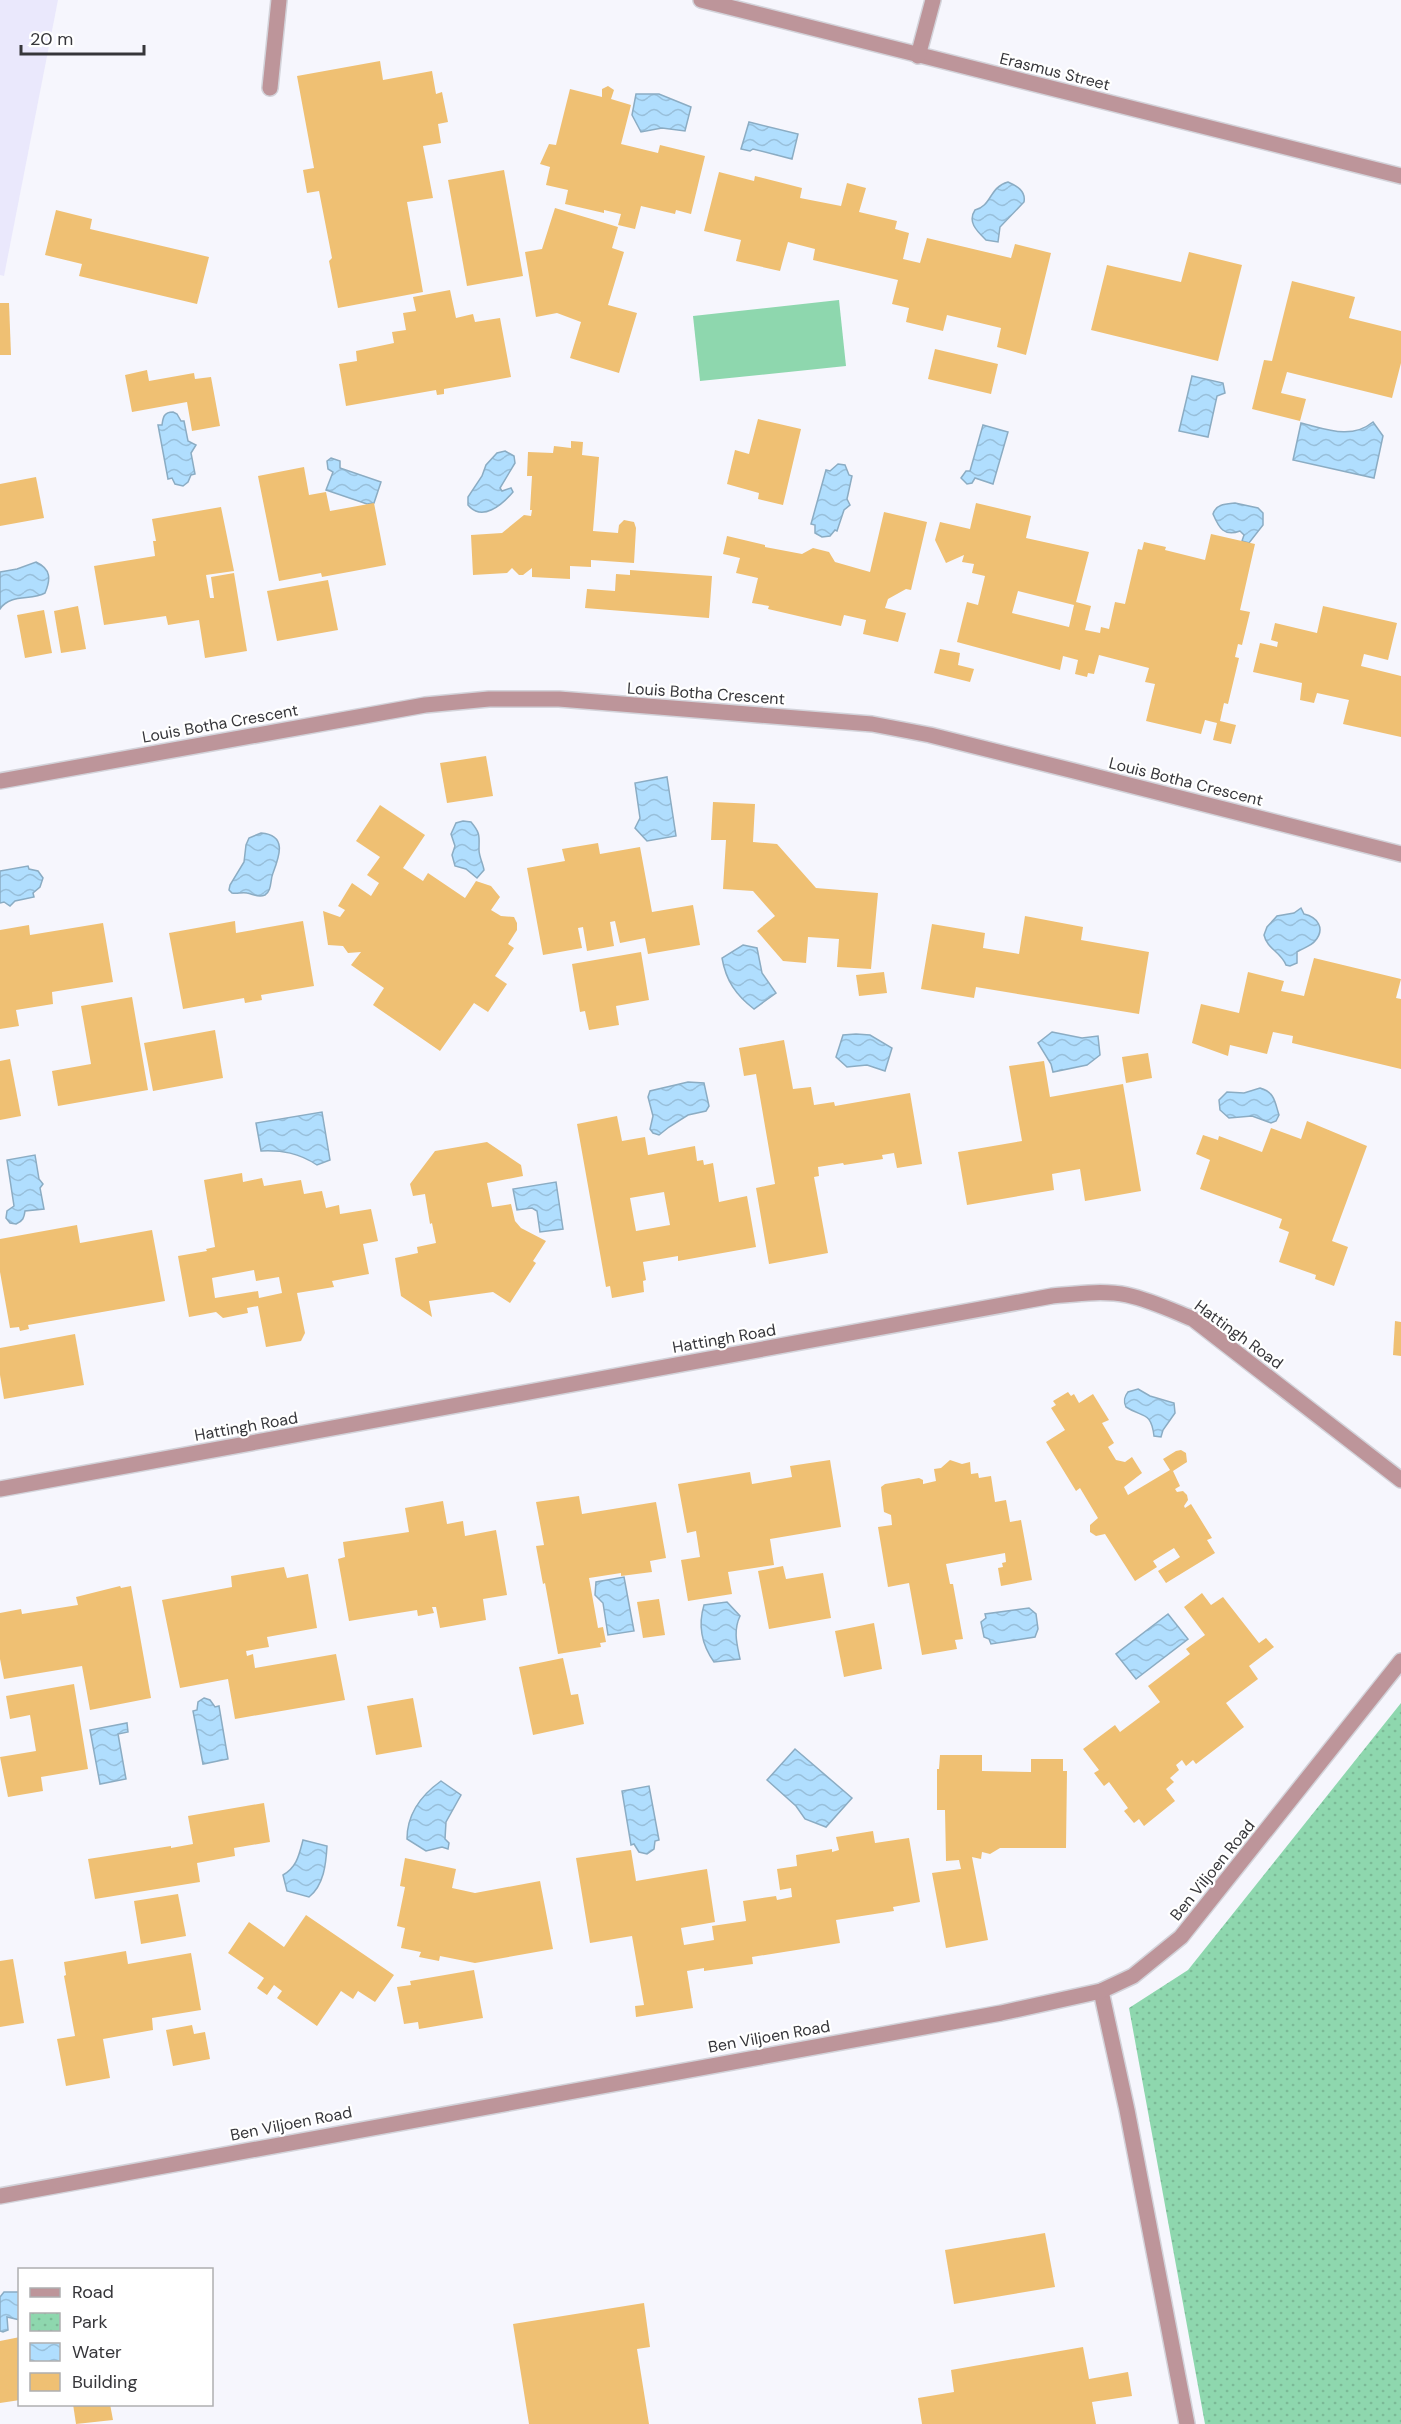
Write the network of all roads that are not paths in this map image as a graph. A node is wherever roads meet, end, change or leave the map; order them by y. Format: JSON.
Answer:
{"nodes":[{"id":1,"x":279,"y":0,"type":"edge"},
{"id":2,"x":701,"y":0,"type":"edge"},
{"id":3,"x":933,"y":0,"type":"edge"},
{"id":4,"x":918,"y":56,"type":"junction"},
{"id":5,"x":270,"y":88,"type":"dead end"},
{"id":6,"x":1401,"y":176,"type":"edge"},
{"id":7,"x":0,"y":781,"type":"edge"},
{"id":8,"x":1401,"y":854,"type":"edge"},
{"id":9,"x":1401,"y":1480,"type":"edge"},
{"id":10,"x":0,"y":1489,"type":"edge"},
{"id":11,"x":1401,"y":1661,"type":"edge"},
{"id":12,"x":1101,"y":1991,"type":"junction"},
{"id":13,"x":0,"y":2196,"type":"edge"},
{"id":14,"x":1186,"y":2424,"type":"edge"}],
"edges":[{"from":1,"to":5,"type":"street"},
{"from":2,"to":4,"type":"street","name":"Erasmus Street"},
{"from":3,"to":4,"type":"street"},
{"from":4,"to":6,"type":"street","name":"Erasmus Street"},
{"from":7,"to":8,"type":"street","name":"Louis Botha Crescent"},
{"from":9,"to":10,"type":"street","name":"Hattingh Road"},
{"from":11,"to":12,"type":"street","name":"Ben Viljoen Road"},
{"from":12,"to":13,"type":"street","name":"Ben Viljoen Road"},
{"from":12,"to":14,"type":"street"}]}
